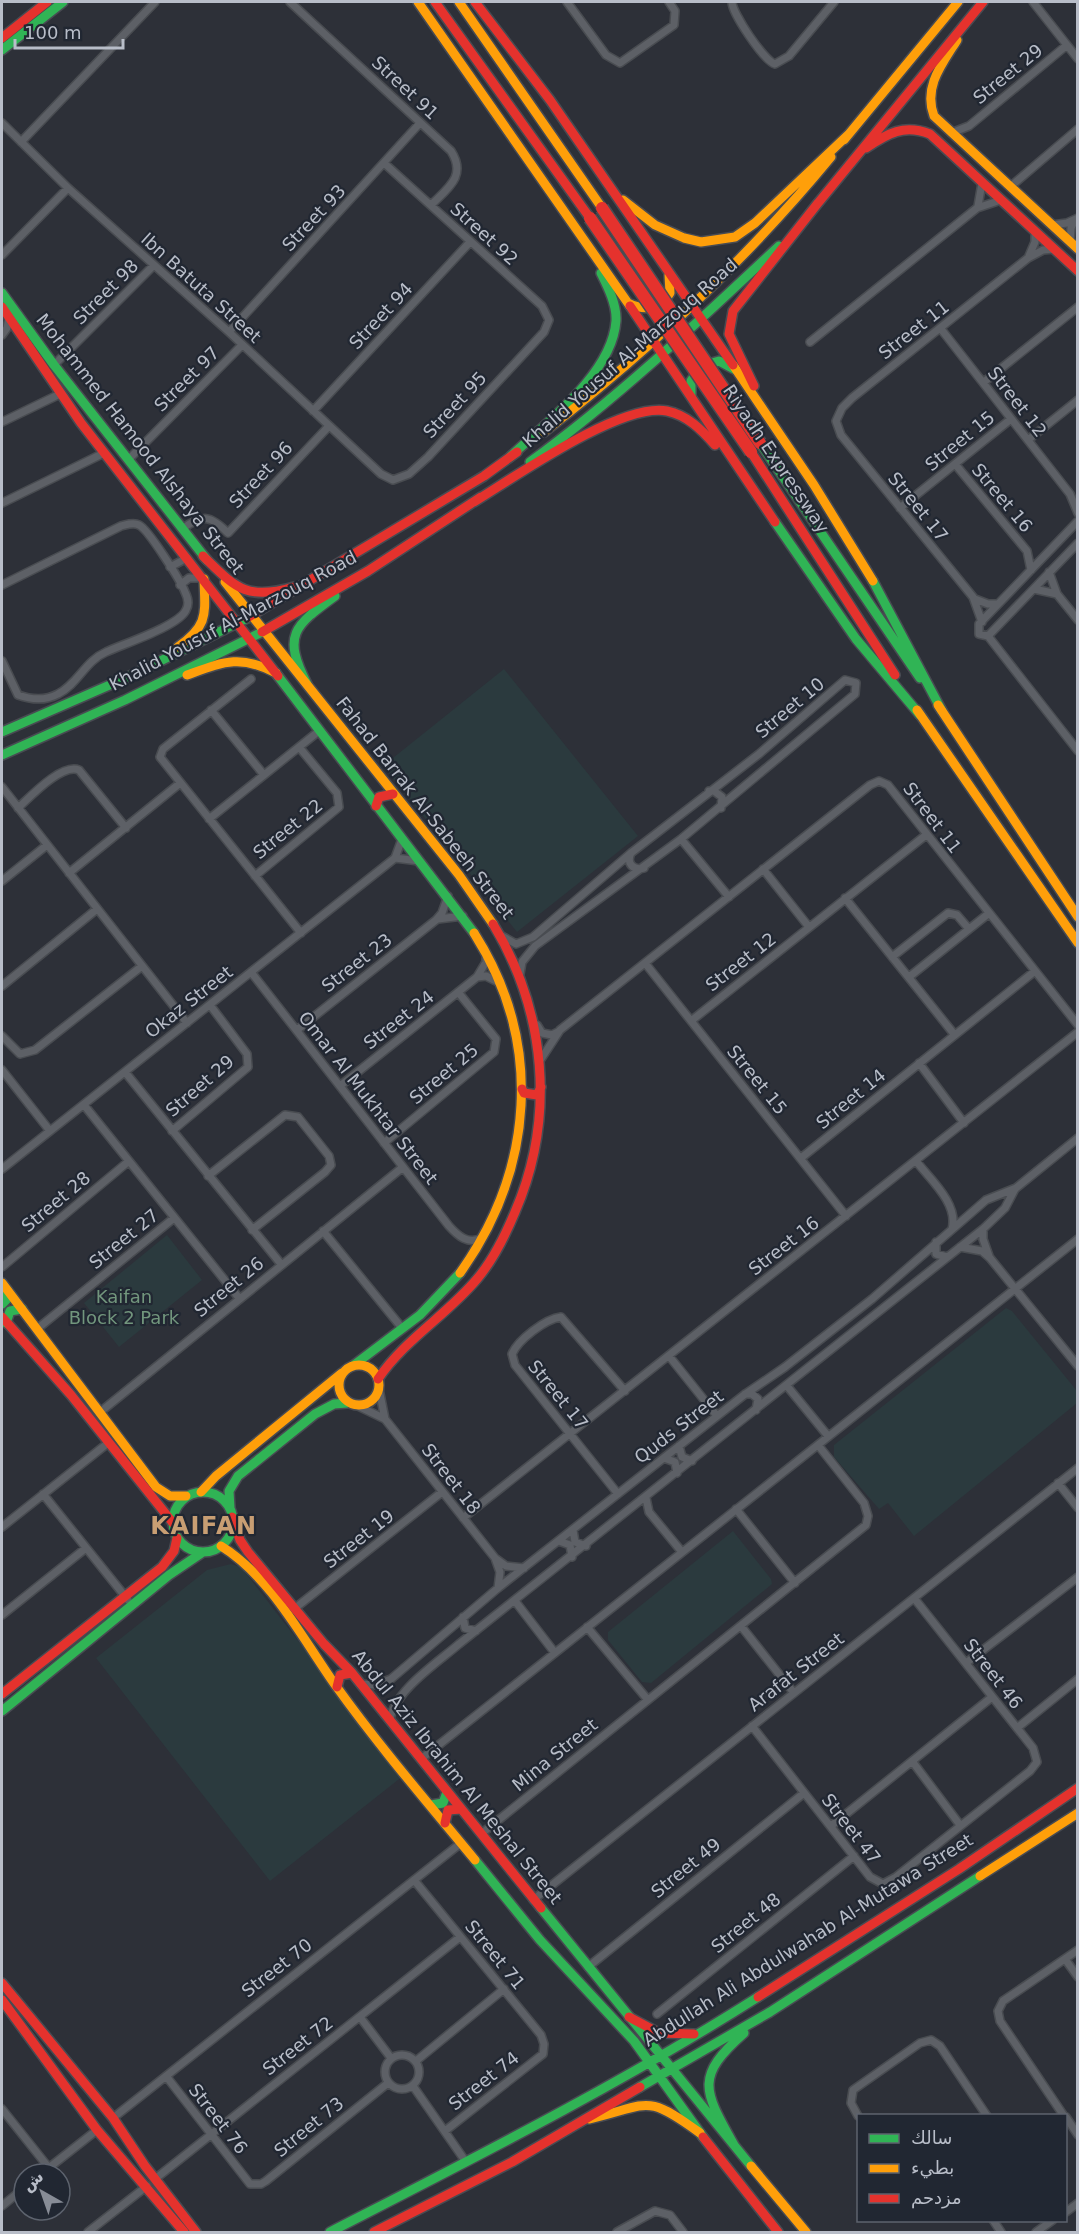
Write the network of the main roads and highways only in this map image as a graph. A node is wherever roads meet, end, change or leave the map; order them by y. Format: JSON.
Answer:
{"nodes":[{"id":1,"x":47,"y":2,"type":"edge"},
{"id":2,"x":63,"y":2,"type":"edge"},
{"id":3,"x":418,"y":2,"type":"edge"},
{"id":4,"x":435,"y":2,"type":"edge"},
{"id":5,"x":459,"y":2,"type":"edge"},
{"id":6,"x":475,"y":2,"type":"edge"},
{"id":7,"x":958,"y":2,"type":"edge"},
{"id":8,"x":980,"y":5,"type":"edge"},
{"id":9,"x":2,"y":38,"type":"edge"},
{"id":10,"x":2,"y":50,"type":"edge"},
{"id":11,"x":849,"y":134,"type":"junction"},
{"id":12,"x":860,"y":153,"type":"junction"},
{"id":13,"x":984,"y":164,"type":"junction"},
{"id":14,"x":978,"y":179,"type":"junction"},
{"id":15,"x":612,"y":191,"type":"junction"},
{"id":16,"x":1024,"y":201,"type":"junction"},
{"id":17,"x":818,"y":203,"type":"junction"},
{"id":18,"x":1014,"y":213,"type":"junction"},
{"id":19,"x":1038,"y":214,"type":"junction"},
{"id":20,"x":1032,"y":229,"type":"junction"},
{"id":21,"x":580,"y":232,"type":"junction"},
{"id":22,"x":1074,"y":245,"type":"edge"},
{"id":23,"x":667,"y":270,"type":"junction"},
{"id":24,"x":1077,"y":271,"type":"edge"},
{"id":25,"x":2,"y":293,"type":"edge"},
{"id":26,"x":627,"y":302,"type":"junction"},
{"id":27,"x":693,"y":305,"type":"junction"},
{"id":28,"x":5,"y":312,"type":"edge"},
{"id":29,"x":702,"y":319,"type":"junction"},
{"id":30,"x":652,"y":341,"type":"junction"},
{"id":31,"x":662,"y":354,"type":"junction"},
{"id":32,"x":735,"y":370,"type":"junction"},
{"id":33,"x":693,"y":399,"type":"junction"},
{"id":34,"x":90,"y":410,"type":"junction"},
{"id":35,"x":81,"y":423,"type":"junction"},
{"id":36,"x":774,"y":427,"type":"junction"},
{"id":37,"x":755,"y":447,"type":"junction"},
{"id":38,"x":510,"y":457,"type":"junction"},
{"id":39,"x":744,"y":479,"type":"junction"},
{"id":40,"x":146,"y":482,"type":"junction"},
{"id":41,"x":134,"y":491,"type":"junction"},
{"id":42,"x":474,"y":502,"type":"junction"},
{"id":43,"x":204,"y":556,"type":"junction"},
{"id":44,"x":371,"y":570,"type":"junction"},
{"id":45,"x":320,"y":578,"type":"junction"},
{"id":46,"x":204,"y":579,"type":"junction"},
{"id":47,"x":254,"y":615,"type":"junction"},
{"id":48,"x":238,"y":623,"type":"junction"},
{"id":49,"x":264,"y":629,"type":"junction"},
{"id":50,"x":249,"y":637,"type":"junction"},
{"id":51,"x":276,"y":673,"type":"junction"},
{"id":52,"x":128,"y":677,"type":"junction"},
{"id":53,"x":307,"y":684,"type":"junction"},
{"id":54,"x":147,"y":689,"type":"junction"},
{"id":55,"x":942,"y":711,"type":"junction"},
{"id":56,"x":920,"y":714,"type":"junction"},
{"id":57,"x":2,"y":732,"type":"edge"},
{"id":58,"x":4,"y":755,"type":"edge"},
{"id":59,"x":377,"y":775,"type":"junction"},
{"id":60,"x":362,"y":786,"type":"junction"},
{"id":61,"x":393,"y":795,"type":"junction"},
{"id":62,"x":376,"y":806,"type":"junction"},
{"id":63,"x":1077,"y":917,"type":"edge"},
{"id":64,"x":1077,"y":943,"type":"edge"},
{"id":65,"x":504,"y":989,"type":"junction"},
{"id":66,"x":525,"y":990,"type":"junction"},
{"id":67,"x":532,"y":1011,"type":"junction"},
{"id":68,"x":513,"y":1017,"type":"junction"},
{"id":69,"x":542,"y":1086,"type":"junction"},
{"id":70,"x":522,"y":1089,"type":"junction"},
{"id":71,"x":494,"y":1214,"type":"junction"},
{"id":72,"x":513,"y":1219,"type":"junction"},
{"id":73,"x":4,"y":1287,"type":"edge"},
{"id":74,"x":2,"y":1304,"type":"edge"},
{"id":75,"x":22,"y":1309,"type":"junction"},
{"id":76,"x":4,"y":1320,"type":"edge"},
{"id":77,"x":64,"y":1364,"type":"junction"},
{"id":78,"x":354,"y":1365,"type":"junction"},
{"id":79,"x":342,"y":1373,"type":"junction"},
{"id":80,"x":51,"y":1375,"type":"junction"},
{"id":81,"x":379,"y":1384,"type":"junction"},
{"id":82,"x":353,"y":1404,"type":"junction"},
{"id":83,"x":201,"y":1492,"type":"junction"},
{"id":84,"x":186,"y":1496,"type":"junction"},
{"id":85,"x":231,"y":1513,"type":"junction"},
{"id":86,"x":173,"y":1523,"type":"junction"},
{"id":87,"x":177,"y":1538,"type":"junction"},
{"id":88,"x":221,"y":1546,"type":"junction"},
{"id":89,"x":203,"y":1552,"type":"junction"},
{"id":90,"x":128,"y":1600,"type":"junction"},
{"id":91,"x":352,"y":1673,"type":"junction"},
{"id":92,"x":337,"y":1687,"type":"junction"},
{"id":93,"x":2,"y":1694,"type":"edge"},
{"id":94,"x":2,"y":1711,"type":"edge"},
{"id":95,"x":1077,"y":1788,"type":"edge"},
{"id":96,"x":447,"y":1792,"type":"junction"},
{"id":97,"x":431,"y":1805,"type":"junction"},
{"id":98,"x":461,"y":1809,"type":"junction"},
{"id":99,"x":1077,"y":1813,"type":"edge"},
{"id":100,"x":445,"y":1823,"type":"junction"},
{"id":101,"x":556,"y":1927,"type":"junction"},
{"id":102,"x":540,"y":1940,"type":"junction"},
{"id":103,"x":2,"y":1983,"type":"edge"},
{"id":104,"x":2,"y":2000,"type":"edge"},
{"id":105,"x":770,"y":2012,"type":"junction"},
{"id":106,"x":629,"y":2017,"type":"junction"},
{"id":107,"x":703,"y":2032,"type":"junction"},
{"id":108,"x":660,"y":2055,"type":"junction"},
{"id":109,"x":648,"y":2061,"type":"junction"},
{"id":110,"x":670,"y":2069,"type":"junction"},
{"id":111,"x":658,"y":2076,"type":"junction"},
{"id":112,"x":92,"y":2092,"type":"junction"},
{"id":113,"x":77,"y":2104,"type":"junction"},
{"id":114,"x":580,"y":2120,"type":"junction"},
{"id":115,"x":700,"y":2133,"type":"junction"},
{"id":116,"x":133,"y":2145,"type":"junction"},
{"id":117,"x":734,"y":2145,"type":"junction"},
{"id":118,"x":119,"y":2157,"type":"junction"},
{"id":119,"x":151,"y":2182,"type":"junction"},
{"id":120,"x":184,"y":2232,"type":"edge"},
{"id":121,"x":196,"y":2232,"type":"edge"},
{"id":122,"x":330,"y":2232,"type":"edge"},
{"id":123,"x":374,"y":2232,"type":"edge"},
{"id":124,"x":778,"y":2232,"type":"edge"},
{"id":125,"x":806,"y":2232,"type":"edge"}],
"edges":[{"from":1,"to":9,"type":"main road"},
{"from":2,"to":10,"type":"main road"},
{"from":3,"to":21,"type":"main road"},
{"from":4,"to":37,"type":"main road","name":"Riyadh Expressway","bridge":true},
{"from":5,"to":37,"type":"main road","name":"Riyadh Expressway","bridge":true},
{"from":6,"to":15,"type":"main road"},
{"from":7,"to":11,"type":"main road","name":"Khalid Yousuf Al-Marzouq Road"},
{"from":8,"to":12,"type":"main road","name":"Khalid Yousuf Al-Marzouq Road"},
{"from":8,"to":13,"type":"main road"},
{"from":11,"to":15,"type":"main road"},
{"from":11,"to":27,"type":"main road","name":"Khalid Yousuf Al-Marzouq Road"},
{"from":12,"to":14,"type":"main road"},
{"from":12,"to":17,"type":"main road","name":"Khalid Yousuf Al-Marzouq Road"},
{"from":13,"to":14,"type":"main road"},
{"from":13,"to":16,"type":"main road"},
{"from":14,"to":18,"type":"main road"},
{"from":15,"to":23,"type":"main road"},
{"from":16,"to":18,"type":"main road"},
{"from":16,"to":19,"type":"main road"},
{"from":17,"to":29,"type":"main road","name":"Khalid Yousuf Al-Marzouq Road"},
{"from":17,"to":36,"type":"main road"},
{"from":18,"to":20,"type":"main road"},
{"from":19,"to":20,"type":"main road"},
{"from":19,"to":22,"type":"main road"},
{"from":20,"to":24,"type":"main road"},
{"from":21,"to":26,"type":"main road"},
{"from":21,"to":38,"type":"main road"},
{"from":23,"to":26,"type":"main road"},
{"from":23,"to":27,"type":"main road"},
{"from":25,"to":34,"type":"main road","name":"Mohammed Hamood Alshaya Street"},
{"from":26,"to":30,"type":"main road"},
{"from":27,"to":29,"type":"main road"},
{"from":27,"to":30,"type":"main road","name":"Khalid Yousuf Al-Marzouq Road"},
{"from":28,"to":35,"type":"main road","name":"Mohammed Hamood Alshaya Street"},
{"from":29,"to":31,"type":"main road","name":"Khalid Yousuf Al-Marzouq Road"},
{"from":29,"to":32,"type":"main road"},
{"from":30,"to":31,"type":"main road"},
{"from":30,"to":38,"type":"main road","name":"Khalid Yousuf Al-Marzouq Road"},
{"from":31,"to":33,"type":"main road"},
{"from":31,"to":42,"type":"main road","name":"Khalid Yousuf Al-Marzouq Road"},
{"from":32,"to":33,"type":"main road"},
{"from":32,"to":36,"type":"main road"},
{"from":33,"to":39,"type":"main road"},
{"from":34,"to":35,"type":"main road"},
{"from":34,"to":40,"type":"main road","name":"Mohammed Hamood Alshaya Street"},
{"from":35,"to":41,"type":"main road","name":"Mohammed Hamood Alshaya Street"},
{"from":36,"to":55,"type":"main road"},
{"from":37,"to":55,"type":"main road","name":"Riyadh Expressway"},
{"from":37,"to":56,"type":"main road","name":"Riyadh Expressway"},
{"from":38,"to":45,"type":"main road","name":"Khalid Yousuf Al-Marzouq Road"},
{"from":39,"to":42,"type":"main road"},
{"from":39,"to":56,"type":"main road"},
{"from":40,"to":41,"type":"main road"},
{"from":40,"to":43,"type":"main road","name":"Mohammed Hamood Alshaya Street"},
{"from":41,"to":46,"type":"main road","name":"Mohammed Hamood Alshaya Street"},
{"from":42,"to":44,"type":"main road","name":"Khalid Yousuf Al-Marzouq Road"},
{"from":43,"to":45,"type":"main road"},
{"from":43,"to":47,"type":"main road","name":"Mohammed Hamood Alshaya Street"},
{"from":44,"to":49,"type":"main road","name":"Khalid Yousuf Al-Marzouq Road"},
{"from":44,"to":53,"type":"main road"},
{"from":45,"to":47,"type":"main road","name":"Khalid Yousuf Al-Marzouq Road"},
{"from":46,"to":48,"type":"main road","name":"Mohammed Hamood Alshaya Street"},
{"from":46,"to":52,"type":"main road"},
{"from":47,"to":48,"type":"main road","name":"Khalid Yousuf Al-Marzouq Road"},
{"from":47,"to":49,"type":"main road","name":"Fahad Barrak Al-Sabeeh Street"},
{"from":48,"to":50,"type":"main road","name":"Mohammed Hamood Alshaya Street"},
{"from":48,"to":52,"type":"main road","name":"Khalid Yousuf Al-Marzouq Road"},
{"from":49,"to":50,"type":"main road","name":"Khalid Yousuf Al-Marzouq Road"},
{"from":49,"to":53,"type":"main road","name":"Fahad Barrak Al-Sabeeh Street"},
{"from":50,"to":51,"type":"main road","name":"Fahad Barrak Al-Sabeeh Street"},
{"from":50,"to":54,"type":"main road","name":"Khalid Yousuf Al-Marzouq Road"},
{"from":51,"to":54,"type":"main road"},
{"from":51,"to":60,"type":"main road","name":"Fahad Barrak Al-Sabeeh Street"},
{"from":52,"to":57,"type":"main road","name":"Khalid Yousuf Al-Marzouq Road"},
{"from":53,"to":59,"type":"main road","name":"Fahad Barrak Al-Sabeeh Street"},
{"from":54,"to":58,"type":"main road","name":"Khalid Yousuf Al-Marzouq Road"},
{"from":55,"to":63,"type":"main road","name":"Riyadh Expressway"},
{"from":56,"to":64,"type":"main road","name":"Riyadh Expressway"},
{"from":59,"to":60,"type":"main road"},
{"from":59,"to":61,"type":"main road","name":"Fahad Barrak Al-Sabeeh Street"},
{"from":60,"to":62,"type":"main road","name":"Fahad Barrak Al-Sabeeh Street"},
{"from":61,"to":62,"type":"main road"},
{"from":61,"to":66,"type":"main road","name":"Fahad Barrak Al-Sabeeh Street"},
{"from":62,"to":65,"type":"main road","name":"Fahad Barrak Al-Sabeeh Street"},
{"from":65,"to":66,"type":"main road"},
{"from":65,"to":68,"type":"main road","name":"Fahad Barrak Al-Sabeeh Street"},
{"from":66,"to":67,"type":"main road","name":"Fahad Barrak Al-Sabeeh Street"},
{"from":67,"to":68,"type":"main road"},
{"from":67,"to":69,"type":"main road","name":"Fahad Barrak Al-Sabeeh Street"},
{"from":68,"to":70,"type":"main road","name":"Fahad Barrak Al-Sabeeh Street"},
{"from":69,"to":70,"type":"main road"},
{"from":69,"to":72,"type":"main road","name":"Fahad Barrak Al-Sabeeh Street"},
{"from":70,"to":71,"type":"main road","name":"Fahad Barrak Al-Sabeeh Street"},
{"from":71,"to":72,"type":"main road"},
{"from":71,"to":78,"type":"main road","name":"Fahad Barrak Al-Sabeeh Street"},
{"from":72,"to":81,"type":"main road","name":"Fahad Barrak Al-Sabeeh Street"},
{"from":73,"to":74,"type":"main road"},
{"from":73,"to":75,"type":"main road"},
{"from":75,"to":76,"type":"main road"},
{"from":75,"to":77,"type":"main road"},
{"from":76,"to":80,"type":"main road"},
{"from":77,"to":80,"type":"main road"},
{"from":77,"to":84,"type":"main road"},
{"from":78,"to":79,"type":"main road"},
{"from":78,"to":81,"type":"main road"},
{"from":79,"to":82,"type":"main road"},
{"from":79,"to":83,"type":"main road"},
{"from":80,"to":86,"type":"main road"},
{"from":81,"to":82,"type":"main road"},
{"from":82,"to":85,"type":"main road"},
{"from":83,"to":84,"type":"main road"},
{"from":83,"to":85,"type":"main road"},
{"from":84,"to":86,"type":"main road"},
{"from":85,"to":88,"type":"main road"},
{"from":85,"to":91,"type":"main road","name":"Abdul Aziz Ibrahim Al Meshal Street"},
{"from":86,"to":87,"type":"main road"},
{"from":87,"to":89,"type":"main road"},
{"from":87,"to":90,"type":"main road"},
{"from":88,"to":89,"type":"main road"},
{"from":88,"to":92,"type":"main road","name":"Abdul Aziz Ibrahim Al Meshal Street"},
{"from":89,"to":90,"type":"main road"},
{"from":90,"to":93,"type":"main road"},
{"from":90,"to":94,"type":"main road"},
{"from":91,"to":92,"type":"main road"},
{"from":91,"to":96,"type":"main road","name":"Abdul Aziz Ibrahim Al Meshal Street"},
{"from":92,"to":97,"type":"main road","name":"Abdul Aziz Ibrahim Al Meshal Street"},
{"from":95,"to":107,"type":"main road","name":"Abdullah Ali Abdulwahab Al-Mutawa Street"},
{"from":96,"to":97,"type":"main road"},
{"from":96,"to":98,"type":"main road","name":"Abdul Aziz Ibrahim Al Meshal Street"},
{"from":97,"to":100,"type":"main road","name":"Abdul Aziz Ibrahim Al Meshal Street"},
{"from":98,"to":100,"type":"main road"},
{"from":98,"to":101,"type":"main road","name":"Abdul Aziz Ibrahim Al Meshal Street"},
{"from":99,"to":105,"type":"main road","name":"Abdullah Ali Abdulwahab Al-Mutawa Street"},
{"from":100,"to":102,"type":"main road","name":"Abdul Aziz Ibrahim Al Meshal Street"},
{"from":101,"to":102,"type":"main road"},
{"from":101,"to":106,"type":"main road","name":"Abdul Aziz Ibrahim Al Meshal Street"},
{"from":102,"to":109,"type":"main road","name":"Abdul Aziz Ibrahim Al Meshal Street"},
{"from":103,"to":112,"type":"main road"},
{"from":104,"to":113,"type":"main road"},
{"from":105,"to":110,"type":"main road","name":"Abdullah Ali Abdulwahab Al-Mutawa Street"},
{"from":105,"to":117,"type":"main road"},
{"from":106,"to":107,"type":"main road"},
{"from":106,"to":108,"type":"main road","name":"Abdul Aziz Ibrahim Al Meshal Street"},
{"from":107,"to":108,"type":"main road","name":"Abdullah Ali Abdulwahab Al-Mutawa Street"},
{"from":108,"to":109,"type":"main road","name":"Abdullah Ali Abdulwahab Al-Mutawa Street"},
{"from":108,"to":110,"type":"main road","name":"Abdul Aziz Ibrahim Al Meshal Street"},
{"from":109,"to":111,"type":"main road","name":"Abdul Aziz Ibrahim Al Meshal Street"},
{"from":109,"to":122,"type":"main road","name":"Abdullah Ali Abdulwahab Al-Mutawa Street"},
{"from":110,"to":111,"type":"main road","name":"Abdullah Ali Abdulwahab Al-Mutawa Street"},
{"from":110,"to":117,"type":"main road","name":"Abdul Aziz Ibrahim Al Meshal Street"},
{"from":111,"to":114,"type":"main road","name":"Abdullah Ali Abdulwahab Al-Mutawa Street"},
{"from":111,"to":115,"type":"main road","name":"Abdul Aziz Ibrahim Al Meshal Street"},
{"from":112,"to":113,"type":"main road"},
{"from":112,"to":116,"type":"main road"},
{"from":113,"to":118,"type":"main road"},
{"from":114,"to":115,"type":"main road"},
{"from":114,"to":123,"type":"main road","name":"Abdullah Ali Abdulwahab Al-Mutawa Street"},
{"from":115,"to":124,"type":"main road"},
{"from":116,"to":118,"type":"main road"},
{"from":116,"to":119,"type":"main road"},
{"from":117,"to":125,"type":"main road"},
{"from":118,"to":119,"type":"main road"},
{"from":119,"to":120,"type":"main road"},
{"from":119,"to":121,"type":"main road"}]}
